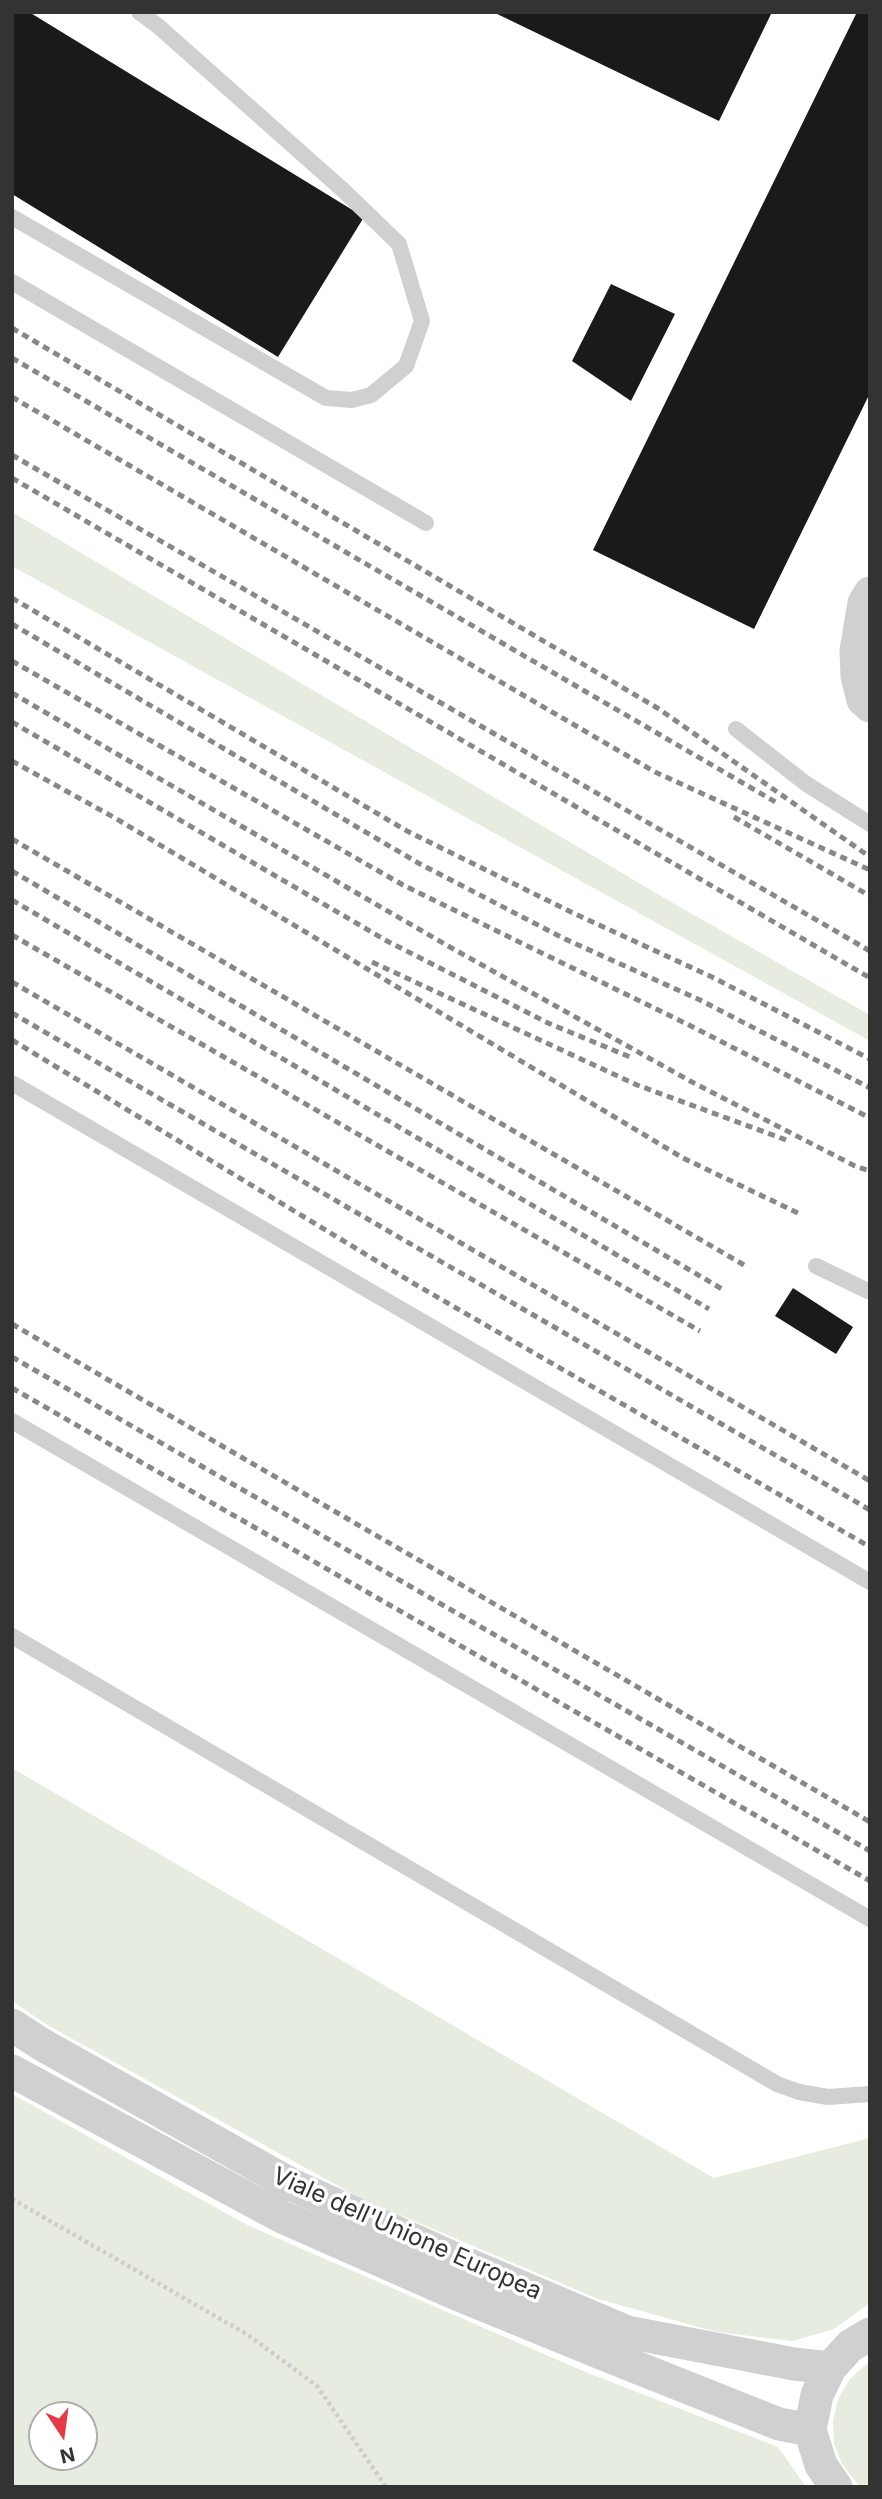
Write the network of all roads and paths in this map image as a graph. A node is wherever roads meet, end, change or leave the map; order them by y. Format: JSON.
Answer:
{"nodes":[{"id":1,"x":139,"y":12,"type":"edge"},
{"id":2,"x":12,"y":217,"type":"edge"},
{"id":3,"x":12,"y":282,"type":"edge"},
{"id":4,"x":426,"y":523,"type":"dead end"},
{"id":5,"x":870,"y":593,"type":"edge"},
{"id":6,"x":870,"y":706,"type":"edge"},
{"id":7,"x":736,"y":729,"type":"dead end"},
{"id":8,"x":870,"y":824,"type":"edge"},
{"id":9,"x":12,"y":1083,"type":"edge"},
{"id":10,"x":816,"y":1266,"type":"dead end"},
{"id":11,"x":870,"y":1292,"type":"edge"},
{"id":12,"x":12,"y":1421,"type":"edge"},
{"id":13,"x":870,"y":1582,"type":"edge"},
{"id":14,"x":12,"y":1636,"type":"edge"},
{"id":15,"x":870,"y":1919,"type":"edge"},
{"id":16,"x":12,"y":2025,"type":"edge"},
{"id":17,"x":12,"y":2071,"type":"edge"},
{"id":18,"x":870,"y":2094,"type":"edge"},
{"id":19,"x":12,"y":2199,"type":"edge"},
{"id":20,"x":870,"y":2334,"type":"edge"},
{"id":21,"x":830,"y":2368,"type":"junction"},
{"id":22,"x":810,"y":2430,"type":"junction"},
{"id":23,"x":386,"y":2487,"type":"edge"},
{"id":24,"x":836,"y":2487,"type":"edge"}],
"edges":[{"from":1,"to":2,"type":"lane"},
{"from":3,"to":4,"type":"lane"},
{"from":5,"to":6,"type":"street"},
{"from":7,"to":8,"type":"lane"},
{"from":9,"to":13,"type":"lane"},
{"from":10,"to":11,"type":"lane"},
{"from":12,"to":15,"type":"lane"},
{"from":14,"to":18,"type":"lane"},
{"from":16,"to":21,"type":"street","name":"Viale dell'Unione Europea"},
{"from":17,"to":22,"type":"street","name":"Viale dell'Unione Europea"},
{"from":19,"to":23,"type":"path"},
{"from":20,"to":21,"type":"street"},
{"from":21,"to":22,"type":"street"},
{"from":22,"to":24,"type":"street"}]}
